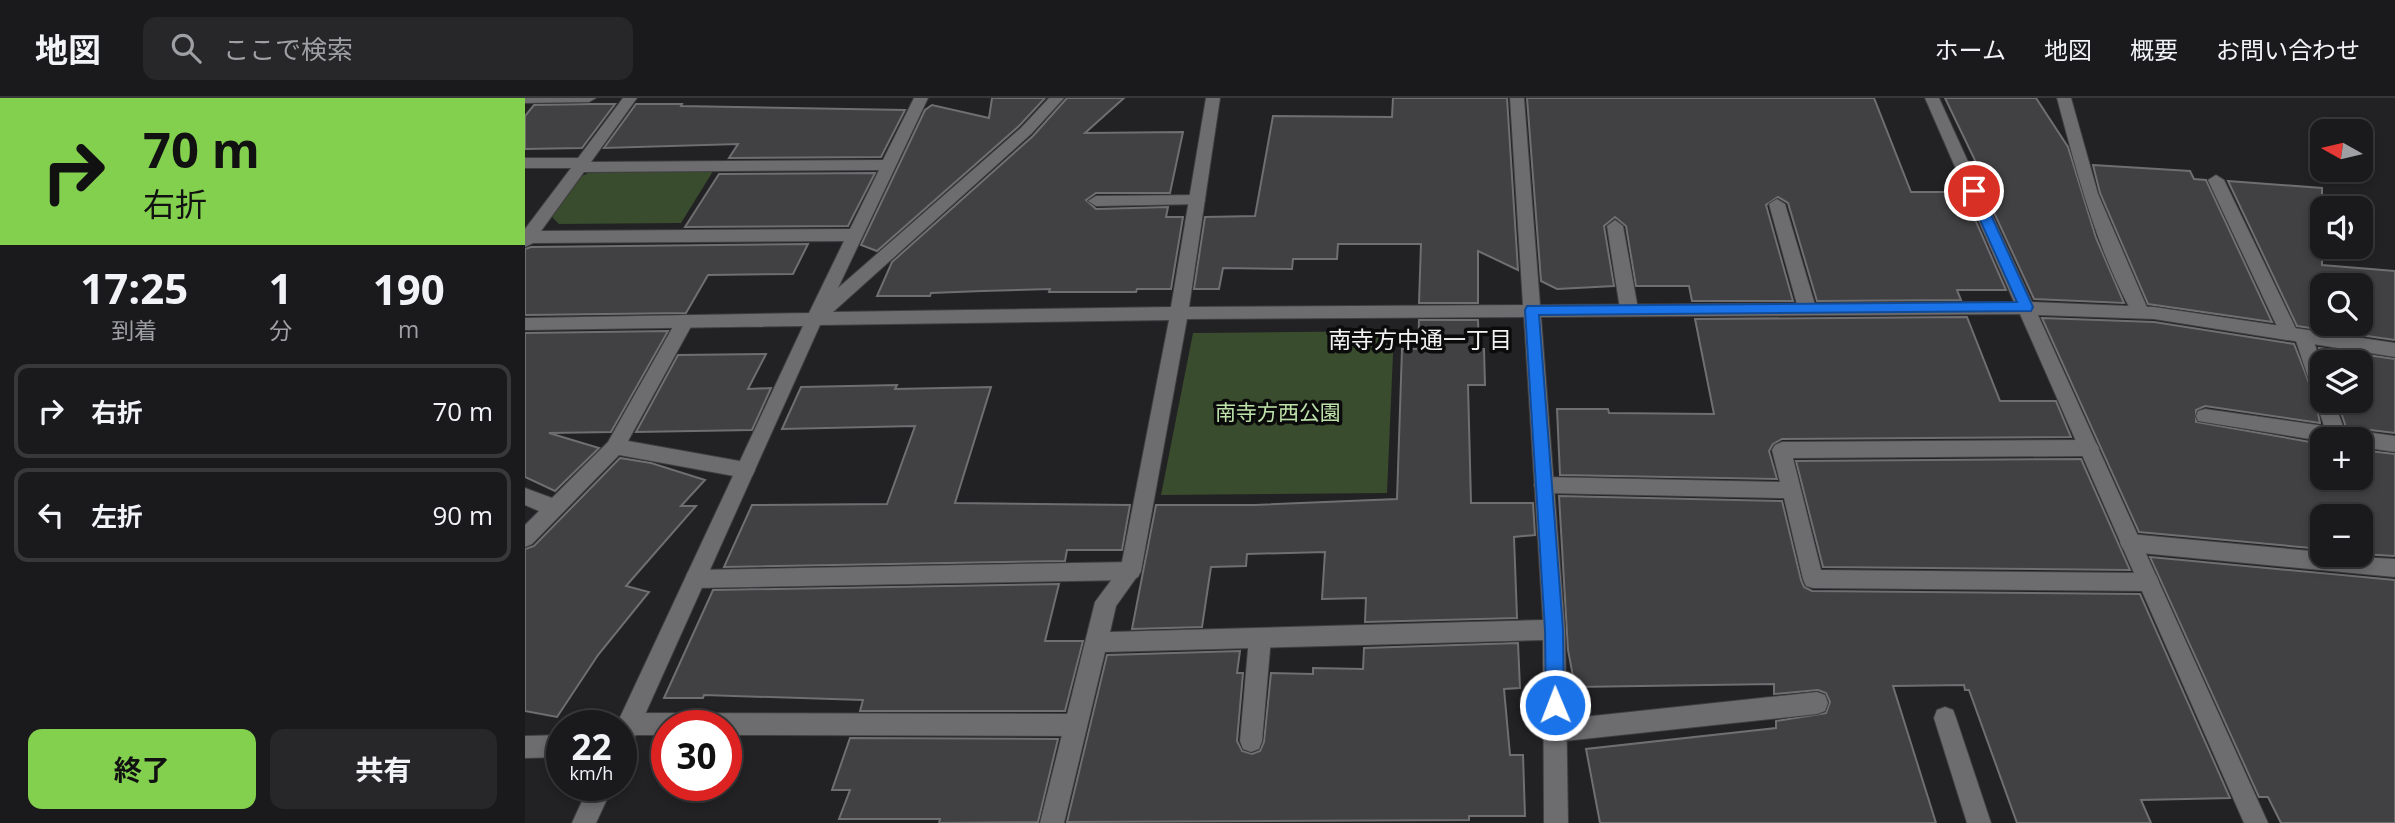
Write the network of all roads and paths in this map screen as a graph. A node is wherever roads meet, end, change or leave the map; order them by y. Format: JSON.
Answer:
{"nodes":[{"id":1,"x":589,"y":98,"type":"edge"},
{"id":2,"x":630,"y":98,"type":"edge"},
{"id":3,"x":921,"y":98,"type":"edge"},
{"id":4,"x":1057,"y":98,"type":"edge"},
{"id":5,"x":1213,"y":98,"type":"edge"},
{"id":6,"x":1517,"y":98,"type":"edge"},
{"id":7,"x":1932,"y":98,"type":"edge"},
{"id":8,"x":2064,"y":98,"type":"edge"},
{"id":9,"x":525,"y":99,"type":"edge"},
{"id":10,"x":525,"y":163,"type":"edge"},
{"id":11,"x":581,"y":165,"type":"junction"},
{"id":12,"x":889,"y":165,"type":"junction"},
{"id":13,"x":2216,"y":180,"type":"dead end"},
{"id":14,"x":1197,"y":200,"type":"junction"},
{"id":15,"x":1096,"y":201,"type":"dead end"},
{"id":16,"x":1777,"y":204,"type":"dead end"},
{"id":17,"x":1615,"y":226,"type":"dead end"},
{"id":18,"x":528,"y":234,"type":"edge"},
{"id":19,"x":855,"y":234,"type":"junction"},
{"id":20,"x":2026,"y":307,"type":"junction"},
{"id":21,"x":1629,"y":309,"type":"junction"},
{"id":22,"x":1807,"y":309,"type":"junction"},
{"id":23,"x":1532,"y":310,"type":"junction"},
{"id":24,"x":2140,"y":312,"type":"junction"},
{"id":25,"x":1179,"y":313,"type":"junction"},
{"id":26,"x":815,"y":318,"type":"junction"},
{"id":27,"x":685,"y":321,"type":"junction"},
{"id":28,"x":525,"y":324,"type":"edge"},
{"id":29,"x":2296,"y":334,"type":"junction"},
{"id":30,"x":2395,"y":350,"type":"edge"},
{"id":31,"x":2310,"y":365,"type":"edge"},
{"id":32,"x":2205,"y":416,"type":"dead end"},
{"id":33,"x":2310,"y":431,"type":"edge"},
{"id":34,"x":2373,"y":441,"type":"edge"},
{"id":35,"x":2395,"y":444,"type":"edge"},
{"id":36,"x":615,"y":447,"type":"junction"},
{"id":37,"x":2089,"y":448,"type":"junction"},
{"id":38,"x":745,"y":470,"type":"junction"},
{"id":39,"x":1544,"y":485,"type":"junction"},
{"id":40,"x":1792,"y":490,"type":"junction"},
{"id":41,"x":525,"y":496,"type":"edge"},
{"id":42,"x":554,"y":508,"type":"junction"},
{"id":43,"x":525,"y":537,"type":"edge"},
{"id":44,"x":2130,"y":543,"type":"junction"},
{"id":45,"x":2395,"y":568,"type":"edge"},
{"id":46,"x":1131,"y":571,"type":"junction"},
{"id":47,"x":695,"y":579,"type":"junction"},
{"id":48,"x":2149,"y":582,"type":"junction"},
{"id":49,"x":1554,"y":630,"type":"junction"},
{"id":50,"x":1261,"y":638,"type":"junction"},
{"id":51,"x":1096,"y":642,"type":"junction"},
{"id":52,"x":1818,"y":704,"type":"dead end"},
{"id":53,"x":635,"y":710,"type":"edge"},
{"id":54,"x":1945,"y":718,"type":"dead end"},
{"id":55,"x":1076,"y":725,"type":"junction"},
{"id":56,"x":1555,"y":731,"type":"junction"},
{"id":57,"x":637,"y":733,"type":"edge"},
{"id":58,"x":1251,"y":741,"type":"dead end"},
{"id":59,"x":546,"y":746,"type":"edge"},
{"id":60,"x":525,"y":747,"type":"edge"},
{"id":61,"x":594,"y":801,"type":"edge"},
{"id":62,"x":584,"y":823,"type":"edge"},
{"id":63,"x":1052,"y":823,"type":"edge"},
{"id":64,"x":1556,"y":823,"type":"edge"},
{"id":65,"x":1979,"y":823,"type":"edge"},
{"id":66,"x":2256,"y":823,"type":"edge"}],
"edges":[{"from":1,"to":9,"type":"street"},
{"from":2,"to":11,"type":"street"},
{"from":3,"to":12,"type":"street"},
{"from":4,"to":26,"type":"street"},
{"from":5,"to":14,"type":"street"},
{"from":6,"to":23,"type":"street"},
{"from":7,"to":20,"type":"street"},
{"from":8,"to":24,"type":"street"},
{"from":10,"to":11,"type":"street"},
{"from":11,"to":12,"type":"street"},
{"from":11,"to":18,"type":"street"},
{"from":12,"to":19,"type":"street"},
{"from":13,"to":29,"type":"street"},
{"from":14,"to":15,"type":"street"},
{"from":14,"to":25,"type":"street"},
{"from":16,"to":22,"type":"street"},
{"from":17,"to":21,"type":"street"},
{"from":18,"to":19,"type":"street"},
{"from":19,"to":26,"type":"street"},
{"from":20,"to":22,"type":"street"},
{"from":20,"to":24,"type":"street"},
{"from":20,"to":37,"type":"street"},
{"from":21,"to":22,"type":"street"},
{"from":21,"to":23,"type":"street"},
{"from":23,"to":25,"type":"street"},
{"from":23,"to":39,"type":"street"},
{"from":24,"to":29,"type":"street"},
{"from":25,"to":26,"type":"street"},
{"from":25,"to":46,"type":"street"},
{"from":26,"to":27,"type":"street"},
{"from":26,"to":38,"type":"street"},
{"from":27,"to":28,"type":"street"},
{"from":27,"to":36,"type":"street"},
{"from":29,"to":30,"type":"street"},
{"from":29,"to":31,"type":"street"},
{"from":32,"to":33,"type":"street"},
{"from":34,"to":35,"type":"street"},
{"from":36,"to":38,"type":"street"},
{"from":36,"to":42,"type":"street"},
{"from":37,"to":40,"type":"street"},
{"from":37,"to":44,"type":"street"},
{"from":38,"to":47,"type":"street"},
{"from":39,"to":40,"type":"street"},
{"from":39,"to":49,"type":"street"},
{"from":40,"to":48,"type":"street"},
{"from":41,"to":42,"type":"street"},
{"from":42,"to":43,"type":"street"},
{"from":44,"to":45,"type":"street"},
{"from":44,"to":48,"type":"street"},
{"from":46,"to":47,"type":"street"},
{"from":46,"to":51,"type":"street"},
{"from":47,"to":53,"type":"street"},
{"from":48,"to":66,"type":"street"},
{"from":49,"to":50,"type":"street"},
{"from":49,"to":56,"type":"street"},
{"from":50,"to":51,"type":"street"},
{"from":50,"to":58,"type":"street"},
{"from":51,"to":55,"type":"street"},
{"from":52,"to":56,"type":"street"},
{"from":54,"to":65,"type":"street"},
{"from":55,"to":57,"type":"street"},
{"from":55,"to":63,"type":"street"},
{"from":56,"to":64,"type":"street"},
{"from":59,"to":60,"type":"street"},
{"from":61,"to":62,"type":"street"}]}
